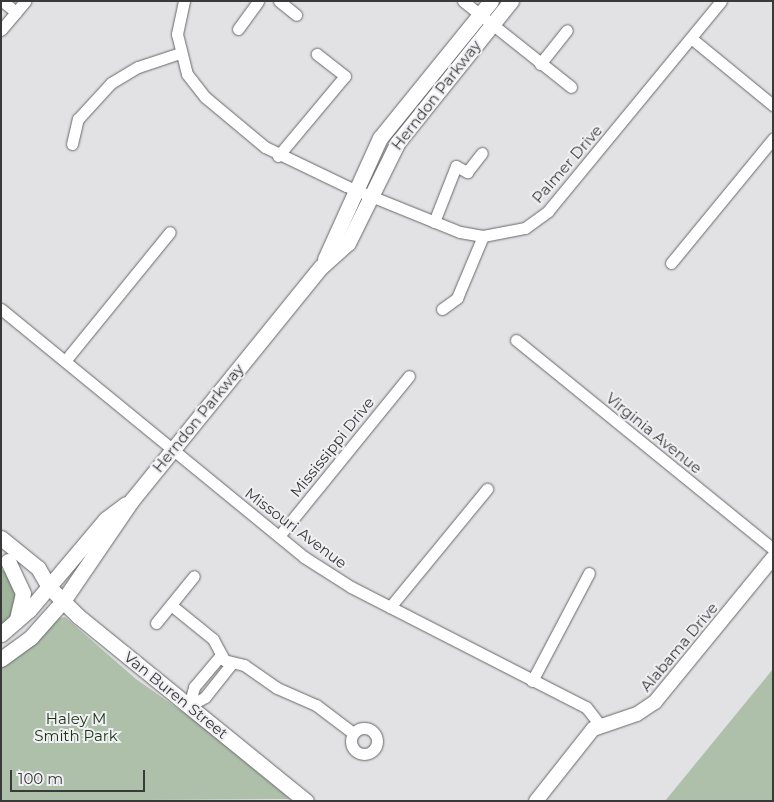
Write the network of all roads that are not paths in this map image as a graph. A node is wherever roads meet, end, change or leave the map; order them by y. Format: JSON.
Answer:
{"nodes":[{"id":1,"x":2,"y":1,"type":"edge"},
{"id":2,"x":25,"y":1,"type":"edge"},
{"id":3,"x":184,"y":1,"type":"edge"},
{"id":4,"x":258,"y":1,"type":"edge"},
{"id":5,"x":279,"y":1,"type":"edge"},
{"id":6,"x":462,"y":1,"type":"edge"},
{"id":7,"x":491,"y":1,"type":"edge"},
{"id":8,"x":511,"y":1,"type":"edge"},
{"id":9,"x":720,"y":1,"type":"edge"},
{"id":10,"x":16,"y":12,"type":"junction"},
{"id":11,"x":296,"y":15,"type":"dead end"},
{"id":12,"x":479,"y":16,"type":"junction"},
{"id":13,"x":491,"y":25,"type":"junction"},
{"id":14,"x":238,"y":28,"type":"dead end"},
{"id":15,"x":1,"y":30,"type":"edge"},
{"id":16,"x":567,"y":30,"type":"dead end"},
{"id":17,"x":691,"y":38,"type":"junction"},
{"id":18,"x":180,"y":54,"type":"junction"},
{"id":19,"x":317,"y":54,"type":"dead end"},
{"id":20,"x":540,"y":64,"type":"junction"},
{"id":21,"x":571,"y":87,"type":"dead end"},
{"id":22,"x":773,"y":104,"type":"edge"},
{"id":23,"x":773,"y":139,"type":"edge"},
{"id":24,"x":72,"y":144,"type":"dead end"},
{"id":25,"x":482,"y":153,"type":"dead end"},
{"id":26,"x":278,"y":156,"type":"junction"},
{"id":27,"x":357,"y":190,"type":"junction"},
{"id":28,"x":372,"y":196,"type":"junction"},
{"id":29,"x":434,"y":222,"type":"junction"},
{"id":30,"x":170,"y":232,"type":"dead end"},
{"id":31,"x":483,"y":236,"type":"junction"},
{"id":32,"x":671,"y":263,"type":"dead end"},
{"id":33,"x":321,"y":267,"type":"junction"},
{"id":34,"x":1,"y":309,"type":"edge"},
{"id":35,"x":442,"y":309,"type":"dead end"},
{"id":36,"x":516,"y":340,"type":"dead end"},
{"id":37,"x":65,"y":361,"type":"junction"},
{"id":38,"x":409,"y":376,"type":"dead end"},
{"id":39,"x":173,"y":449,"type":"junction"},
{"id":40,"x":487,"y":489,"type":"dead end"},
{"id":41,"x":132,"y":500,"type":"junction"},
{"id":42,"x":279,"y":536,"type":"junction"},
{"id":43,"x":1,"y":538,"type":"edge"},
{"id":44,"x":773,"y":549,"type":"edge"},
{"id":45,"x":5,"y":558,"type":"edge"},
{"id":46,"x":773,"y":558,"type":"edge"},
{"id":47,"x":589,"y":572,"type":"dead end"},
{"id":48,"x":194,"y":576,"type":"dead end"},
{"id":49,"x":49,"y":587,"type":"junction"},
{"id":50,"x":63,"y":601,"type":"junction"},
{"id":51,"x":171,"y":605,"type":"junction"},
{"id":52,"x":390,"y":607,"type":"junction"},
{"id":53,"x":15,"y":623,"type":"junction"},
{"id":54,"x":156,"y":623,"type":"dead end"},
{"id":55,"x":1,"y":634,"type":"edge"},
{"id":56,"x":221,"y":654,"type":"junction"},
{"id":57,"x":1,"y":659,"type":"edge"},
{"id":58,"x":232,"y":663,"type":"junction"},
{"id":59,"x":532,"y":681,"type":"junction"},
{"id":60,"x":189,"y":706,"type":"junction"},
{"id":61,"x":600,"y":725,"type":"junction"},
{"id":62,"x":353,"y":733,"type":"dead end"},
{"id":63,"x":306,"y":801,"type":"edge"},
{"id":64,"x":536,"y":801,"type":"edge"}],
"edges":[{"from":1,"to":10,"type":"street"},
{"from":2,"to":10,"type":"street"},
{"from":3,"to":18,"type":"street"},
{"from":4,"to":14,"type":"street"},
{"from":5,"to":11,"type":"street"},
{"from":6,"to":12,"type":"street"},
{"from":7,"to":12,"type":"main road","name":"Herndon Parkway"},
{"from":8,"to":13,"type":"main road","name":"Herndon Parkway"},
{"from":9,"to":17,"type":"street","name":"Palmer Drive"},
{"from":10,"to":15,"type":"street"},
{"from":12,"to":13,"type":"street"},
{"from":12,"to":27,"type":"main road","name":"Herndon Parkway"},
{"from":13,"to":20,"type":"street"},
{"from":13,"to":28,"type":"main road","name":"Herndon Parkway"},
{"from":16,"to":20,"type":"street"},
{"from":17,"to":22,"type":"street"},
{"from":17,"to":31,"type":"street","name":"Palmer Drive"},
{"from":18,"to":24,"type":"street"},
{"from":18,"to":26,"type":"street","name":"Palmer Drive"},
{"from":19,"to":26,"type":"street"},
{"from":20,"to":21,"type":"street"},
{"from":23,"to":32,"type":"street"},
{"from":25,"to":29,"type":"street"},
{"from":26,"to":27,"type":"street","name":"Palmer Drive"},
{"from":27,"to":28,"type":"street","name":"Palmer Drive"},
{"from":27,"to":33,"type":"main road","name":"Herndon Parkway"},
{"from":28,"to":29,"type":"street","name":"Palmer Drive"},
{"from":28,"to":33,"type":"main road","name":"Herndon Parkway"},
{"from":29,"to":31,"type":"street","name":"Palmer Drive"},
{"from":30,"to":37,"type":"street"},
{"from":31,"to":35,"type":"street"},
{"from":33,"to":39,"type":"main road","name":"Herndon Parkway"},
{"from":34,"to":37,"type":"street","name":"Missouri Avenue"},
{"from":36,"to":44,"type":"street","name":"Virginia Avenue"},
{"from":37,"to":39,"type":"street","name":"Missouri Avenue"},
{"from":38,"to":42,"type":"street","name":"Mississippi Drive"},
{"from":39,"to":41,"type":"main road","name":"Herndon Parkway"},
{"from":39,"to":42,"type":"street","name":"Missouri Avenue"},
{"from":40,"to":52,"type":"street"},
{"from":41,"to":49,"type":"main road","name":"Herndon Parkway"},
{"from":41,"to":50,"type":"main road","name":"Herndon Parkway"},
{"from":42,"to":52,"type":"street","name":"Missouri Avenue"},
{"from":43,"to":49,"type":"main road","name":"Van Buren Street"},
{"from":45,"to":49,"type":"main road","name":"Van Buren Street"},
{"from":45,"to":53,"type":"main road"},
{"from":46,"to":61,"type":"street","name":"Alabama Drive"},
{"from":47,"to":59,"type":"street"},
{"from":48,"to":51,"type":"street"},
{"from":49,"to":50,"type":"main road","name":"Van Buren Street"},
{"from":49,"to":53,"type":"main road","name":"Herndon Parkway"},
{"from":50,"to":57,"type":"main road","name":"Herndon Parkway"},
{"from":50,"to":60,"type":"main road","name":"Van Buren Street"},
{"from":51,"to":54,"type":"street"},
{"from":51,"to":56,"type":"street"},
{"from":52,"to":59,"type":"street","name":"Missouri Avenue"},
{"from":53,"to":55,"type":"main road","name":"Herndon Parkway"},
{"from":56,"to":58,"type":"street"},
{"from":56,"to":60,"type":"street"},
{"from":58,"to":60,"type":"street"},
{"from":58,"to":62,"type":"street"},
{"from":59,"to":61,"type":"street","name":"Missouri Avenue"},
{"from":60,"to":63,"type":"main road","name":"Van Buren Street"},
{"from":61,"to":64,"type":"street"}]}
